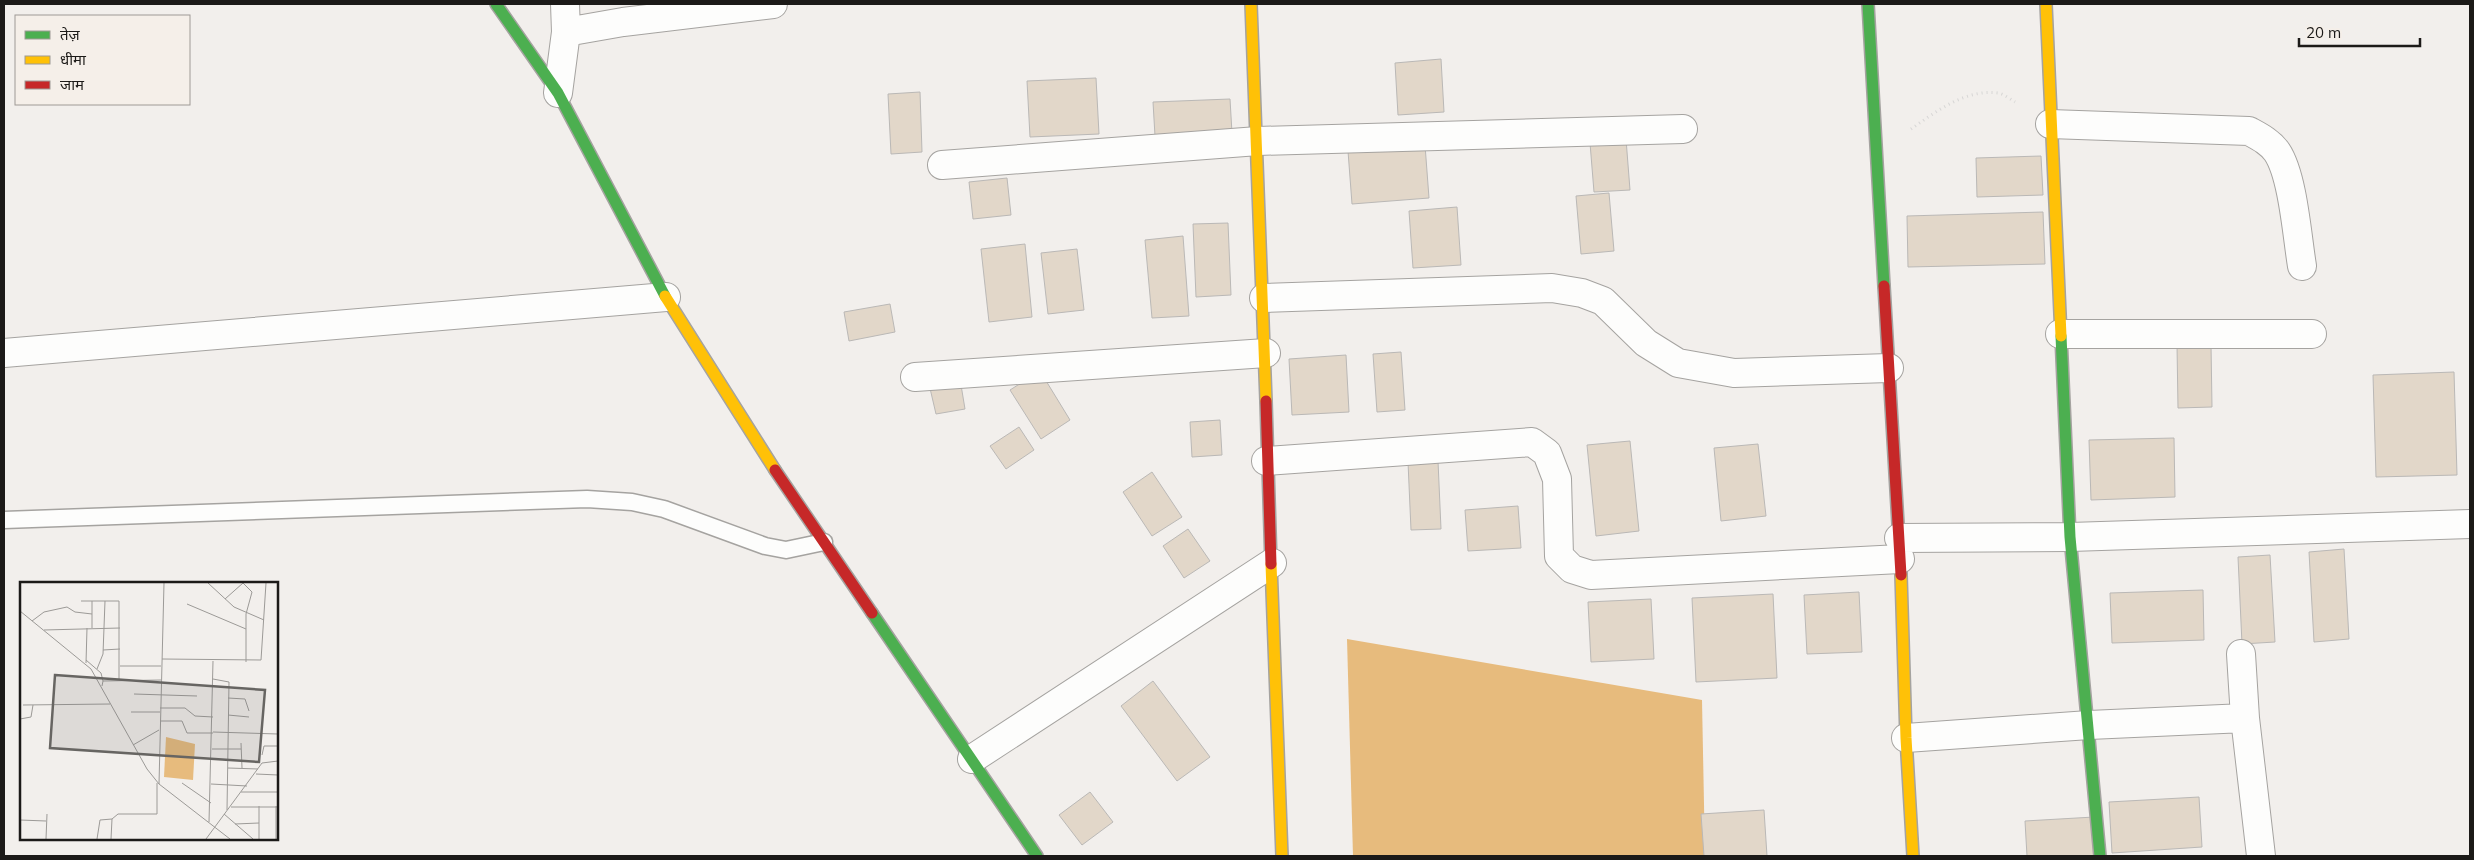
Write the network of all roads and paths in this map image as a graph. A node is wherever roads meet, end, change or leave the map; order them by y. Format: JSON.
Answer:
{"nodes":[{"id":1,"x":496,"y":4,"type":"edge"},
{"id":2,"x":565,"y":4,"type":"edge"},
{"id":3,"x":760,"y":4,"type":"edge"},
{"id":4,"x":1251,"y":4,"type":"edge"},
{"id":5,"x":1868,"y":4,"type":"edge"},
{"id":6,"x":2046,"y":4,"type":"edge"},
{"id":7,"x":566,"y":32,"type":"junction"},
{"id":8,"x":558,"y":93,"type":"junction"},
{"id":9,"x":2050,"y":124,"type":"junction"},
{"id":10,"x":1683,"y":129,"type":"dead end"},
{"id":11,"x":1876,"y":133,"type":"junction"},
{"id":12,"x":1258,"y":141,"type":"junction"},
{"id":13,"x":942,"y":165,"type":"dead end"},
{"id":14,"x":2302,"y":266,"type":"dead end"},
{"id":15,"x":666,"y":297,"type":"junction"},
{"id":16,"x":1264,"y":298,"type":"junction"},
{"id":17,"x":2060,"y":334,"type":"junction"},
{"id":18,"x":2312,"y":334,"type":"dead end"},
{"id":19,"x":4,"y":353,"type":"edge"},
{"id":20,"x":1266,"y":353,"type":"junction"},
{"id":21,"x":1889,"y":368,"type":"junction"},
{"id":22,"x":915,"y":377,"type":"dead end"},
{"id":23,"x":1266,"y":461,"type":"junction"},
{"id":24,"x":4,"y":520,"type":"edge"},
{"id":25,"x":2470,"y":524,"type":"edge"},
{"id":26,"x":2070,"y":538,"type":"junction"},
{"id":27,"x":824,"y":542,"type":"junction"},
{"id":28,"x":1899,"y":548,"type":"junction"},
{"id":29,"x":1272,"y":563,"type":"junction"},
{"id":30,"x":2241,"y":654,"type":"dead end"},
{"id":31,"x":2245,"y":718,"type":"junction"},
{"id":32,"x":2089,"y":725,"type":"junction"},
{"id":33,"x":1906,"y":738,"type":"junction"},
{"id":34,"x":972,"y":759,"type":"junction"},
{"id":35,"x":1037,"y":856,"type":"edge"},
{"id":36,"x":1282,"y":856,"type":"edge"},
{"id":37,"x":1913,"y":856,"type":"edge"},
{"id":38,"x":2100,"y":856,"type":"edge"},
{"id":39,"x":2261,"y":856,"type":"edge"}],
"edges":[{"from":1,"to":8,"type":"street"},
{"from":2,"to":7,"type":"street"},
{"from":3,"to":7,"type":"street"},
{"from":4,"to":12,"type":"street"},
{"from":5,"to":11,"type":"street"},
{"from":6,"to":9,"type":"street"},
{"from":7,"to":8,"type":"street"},
{"from":8,"to":15,"type":"street"},
{"from":9,"to":11,"type":"path"},
{"from":9,"to":14,"type":"street"},
{"from":9,"to":17,"type":"street"},
{"from":10,"to":12,"type":"street"},
{"from":11,"to":21,"type":"street"},
{"from":12,"to":13,"type":"street"},
{"from":12,"to":16,"type":"street"},
{"from":15,"to":19,"type":"street"},
{"from":15,"to":27,"type":"street"},
{"from":16,"to":20,"type":"street"},
{"from":16,"to":21,"type":"street"},
{"from":17,"to":18,"type":"street"},
{"from":17,"to":26,"type":"street"},
{"from":20,"to":22,"type":"street"},
{"from":20,"to":23,"type":"street"},
{"from":21,"to":28,"type":"street"},
{"from":23,"to":28,"type":"street"},
{"from":23,"to":29,"type":"street"},
{"from":24,"to":27,"type":"lane"},
{"from":25,"to":26,"type":"street"},
{"from":26,"to":28,"type":"street"},
{"from":26,"to":32,"type":"street"},
{"from":27,"to":34,"type":"street"},
{"from":28,"to":33,"type":"street"},
{"from":29,"to":34,"type":"street"},
{"from":29,"to":36,"type":"street"},
{"from":30,"to":31,"type":"street"},
{"from":31,"to":32,"type":"street"},
{"from":31,"to":39,"type":"street"},
{"from":32,"to":33,"type":"street"},
{"from":32,"to":38,"type":"street"},
{"from":33,"to":37,"type":"street"},
{"from":34,"to":35,"type":"street"}]}
